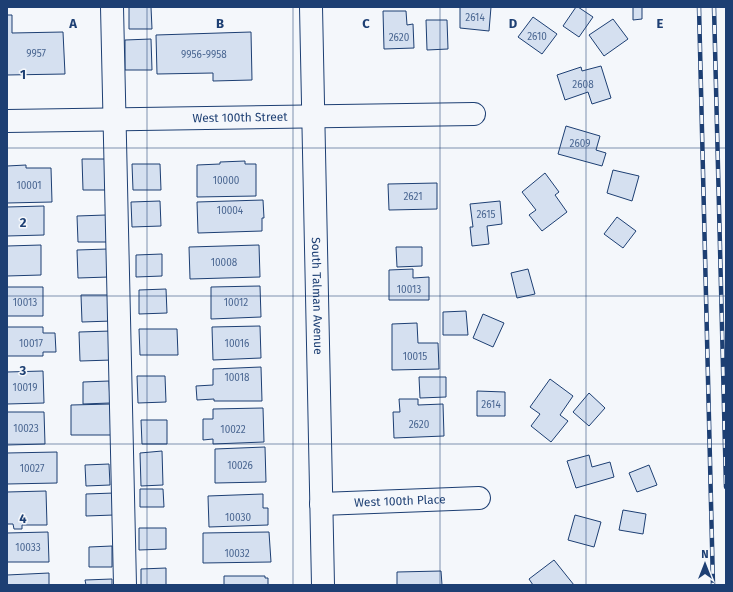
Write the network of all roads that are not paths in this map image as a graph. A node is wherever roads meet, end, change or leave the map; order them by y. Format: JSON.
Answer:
{"nodes":[{"id":1,"x":112,"y":7,"type":"edge"},
{"id":2,"x":311,"y":7,"type":"edge"},
{"id":3,"x":474,"y":114,"type":"dead end"},
{"id":4,"x":314,"y":117,"type":"junction"},
{"id":5,"x":114,"y":119,"type":"junction"},
{"id":6,"x":7,"y":121,"type":"edge"},
{"id":7,"x":479,"y":498,"type":"dead end"},
{"id":8,"x":321,"y":504,"type":"junction"},
{"id":9,"x":126,"y":585,"type":"edge"},
{"id":10,"x":323,"y":585,"type":"edge"}],
"edges":[{"from":1,"to":5,"type":"street"},
{"from":2,"to":4,"type":"street","name":"South Talman Avenue"},
{"from":3,"to":4,"type":"street","name":"West 100th Street"},
{"from":4,"to":5,"type":"street","name":"West 100th Street"},
{"from":4,"to":8,"type":"street","name":"South Talman Avenue"},
{"from":5,"to":6,"type":"street","name":"West 100th Street"},
{"from":5,"to":9,"type":"street"},
{"from":7,"to":8,"type":"street","name":"West 100th Place"},
{"from":8,"to":10,"type":"street","name":"South Talman Avenue"}]}
